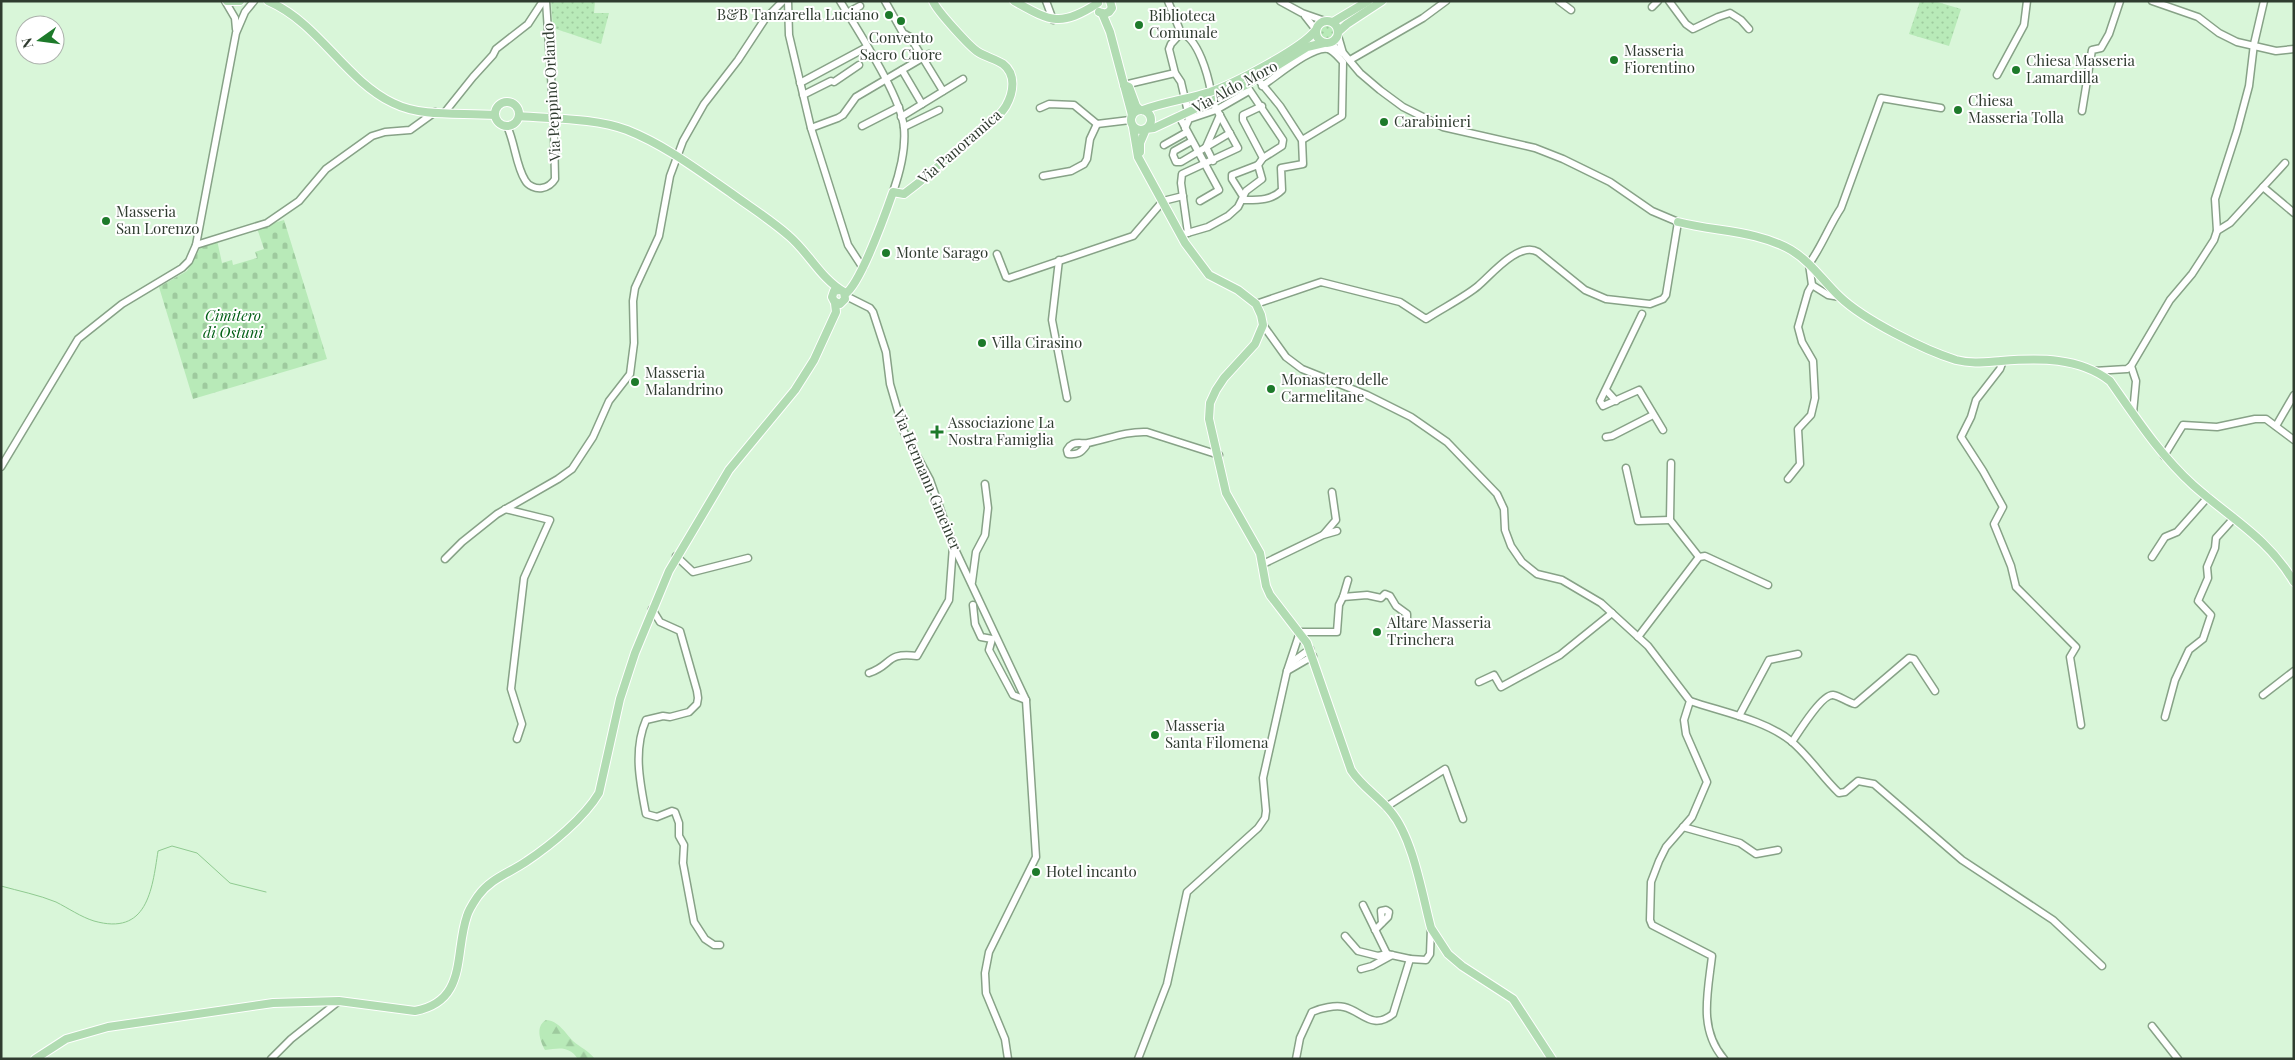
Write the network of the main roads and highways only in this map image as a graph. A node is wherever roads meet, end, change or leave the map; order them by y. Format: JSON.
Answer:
{"nodes":[{"id":1,"x":226,"y":1,"type":"edge"},
{"id":2,"x":240,"y":1,"type":"edge"},
{"id":3,"x":268,"y":1,"type":"edge"},
{"id":4,"x":276,"y":1,"type":"edge"},
{"id":5,"x":933,"y":1,"type":"edge"},
{"id":6,"x":1014,"y":1,"type":"edge"},
{"id":7,"x":1110,"y":1,"type":"edge"},
{"id":8,"x":1368,"y":1,"type":"edge"},
{"id":9,"x":1382,"y":1,"type":"edge"},
{"id":10,"x":1098,"y":2,"type":"edge"},
{"id":11,"x":282,"y":8,"type":"junction"},
{"id":12,"x":1111,"y":10,"type":"junction"},
{"id":13,"x":1101,"y":13,"type":"junction"},
{"id":14,"x":1079,"y":14,"type":"junction"},
{"id":15,"x":1329,"y":22,"type":"junction"},
{"id":16,"x":1316,"y":30,"type":"junction"},
{"id":17,"x":1110,"y":32,"type":"junction"},
{"id":18,"x":1338,"y":34,"type":"junction"},
{"id":19,"x":1326,"y":43,"type":"junction"},
{"id":20,"x":1124,"y":85,"type":"junction"},
{"id":21,"x":1141,"y":110,"type":"junction"},
{"id":22,"x":495,"y":114,"type":"junction"},
{"id":23,"x":519,"y":116,"type":"junction"},
{"id":24,"x":1132,"y":121,"type":"junction"},
{"id":25,"x":1146,"y":129,"type":"junction"},
{"id":26,"x":1142,"y":164,"type":"junction"},
{"id":27,"x":1678,"y":222,"type":"road end"},
{"id":28,"x":840,"y":296,"type":"junction"},
{"id":29,"x":2294,"y":582,"type":"edge"},
{"id":30,"x":34,"y":1059,"type":"edge"},
{"id":31,"x":1552,"y":1059,"type":"edge"}],
"edges":[{"from":1,"to":2,"type":"main road"},
{"from":3,"to":11,"type":"main road"},
{"from":4,"to":11,"type":"main road"},
{"from":5,"to":28,"type":"main road","name":"Via Panoramica"},
{"from":6,"to":14,"type":"main road"},
{"from":7,"to":12,"type":"main road"},
{"from":8,"to":15,"type":"main road"},
{"from":9,"to":18,"type":"main road"},
{"from":10,"to":13,"type":"main road"},
{"from":10,"to":14,"type":"main road"},
{"from":11,"to":22,"type":"main road"},
{"from":12,"to":13,"type":"main road"},
{"from":12,"to":17,"type":"main road"},
{"from":13,"to":14,"type":"main road"},
{"from":13,"to":17,"type":"main road"},
{"from":15,"to":16,"type":"main road"},
{"from":15,"to":18,"type":"main road"},
{"from":16,"to":19,"type":"main road"},
{"from":16,"to":21,"type":"main road","name":"Via Aldo Moro"},
{"from":17,"to":20,"type":"main road"},
{"from":18,"to":19,"type":"main road"},
{"from":19,"to":25,"type":"main road","name":"Via Aldo Moro"},
{"from":20,"to":21,"type":"main road"},
{"from":20,"to":24,"type":"main road"},
{"from":21,"to":24,"type":"main road"},
{"from":21,"to":25,"type":"main road"},
{"from":22,"to":23,"type":"main road"},
{"from":22,"to":23,"type":"main road"},
{"from":23,"to":28,"type":"main road"},
{"from":24,"to":25,"type":"main road"},
{"from":24,"to":26,"type":"main road"},
{"from":25,"to":26,"type":"main road"},
{"from":26,"to":31,"type":"main road"},
{"from":27,"to":29,"type":"main road"},
{"from":28,"to":30,"type":"main road"}]}
